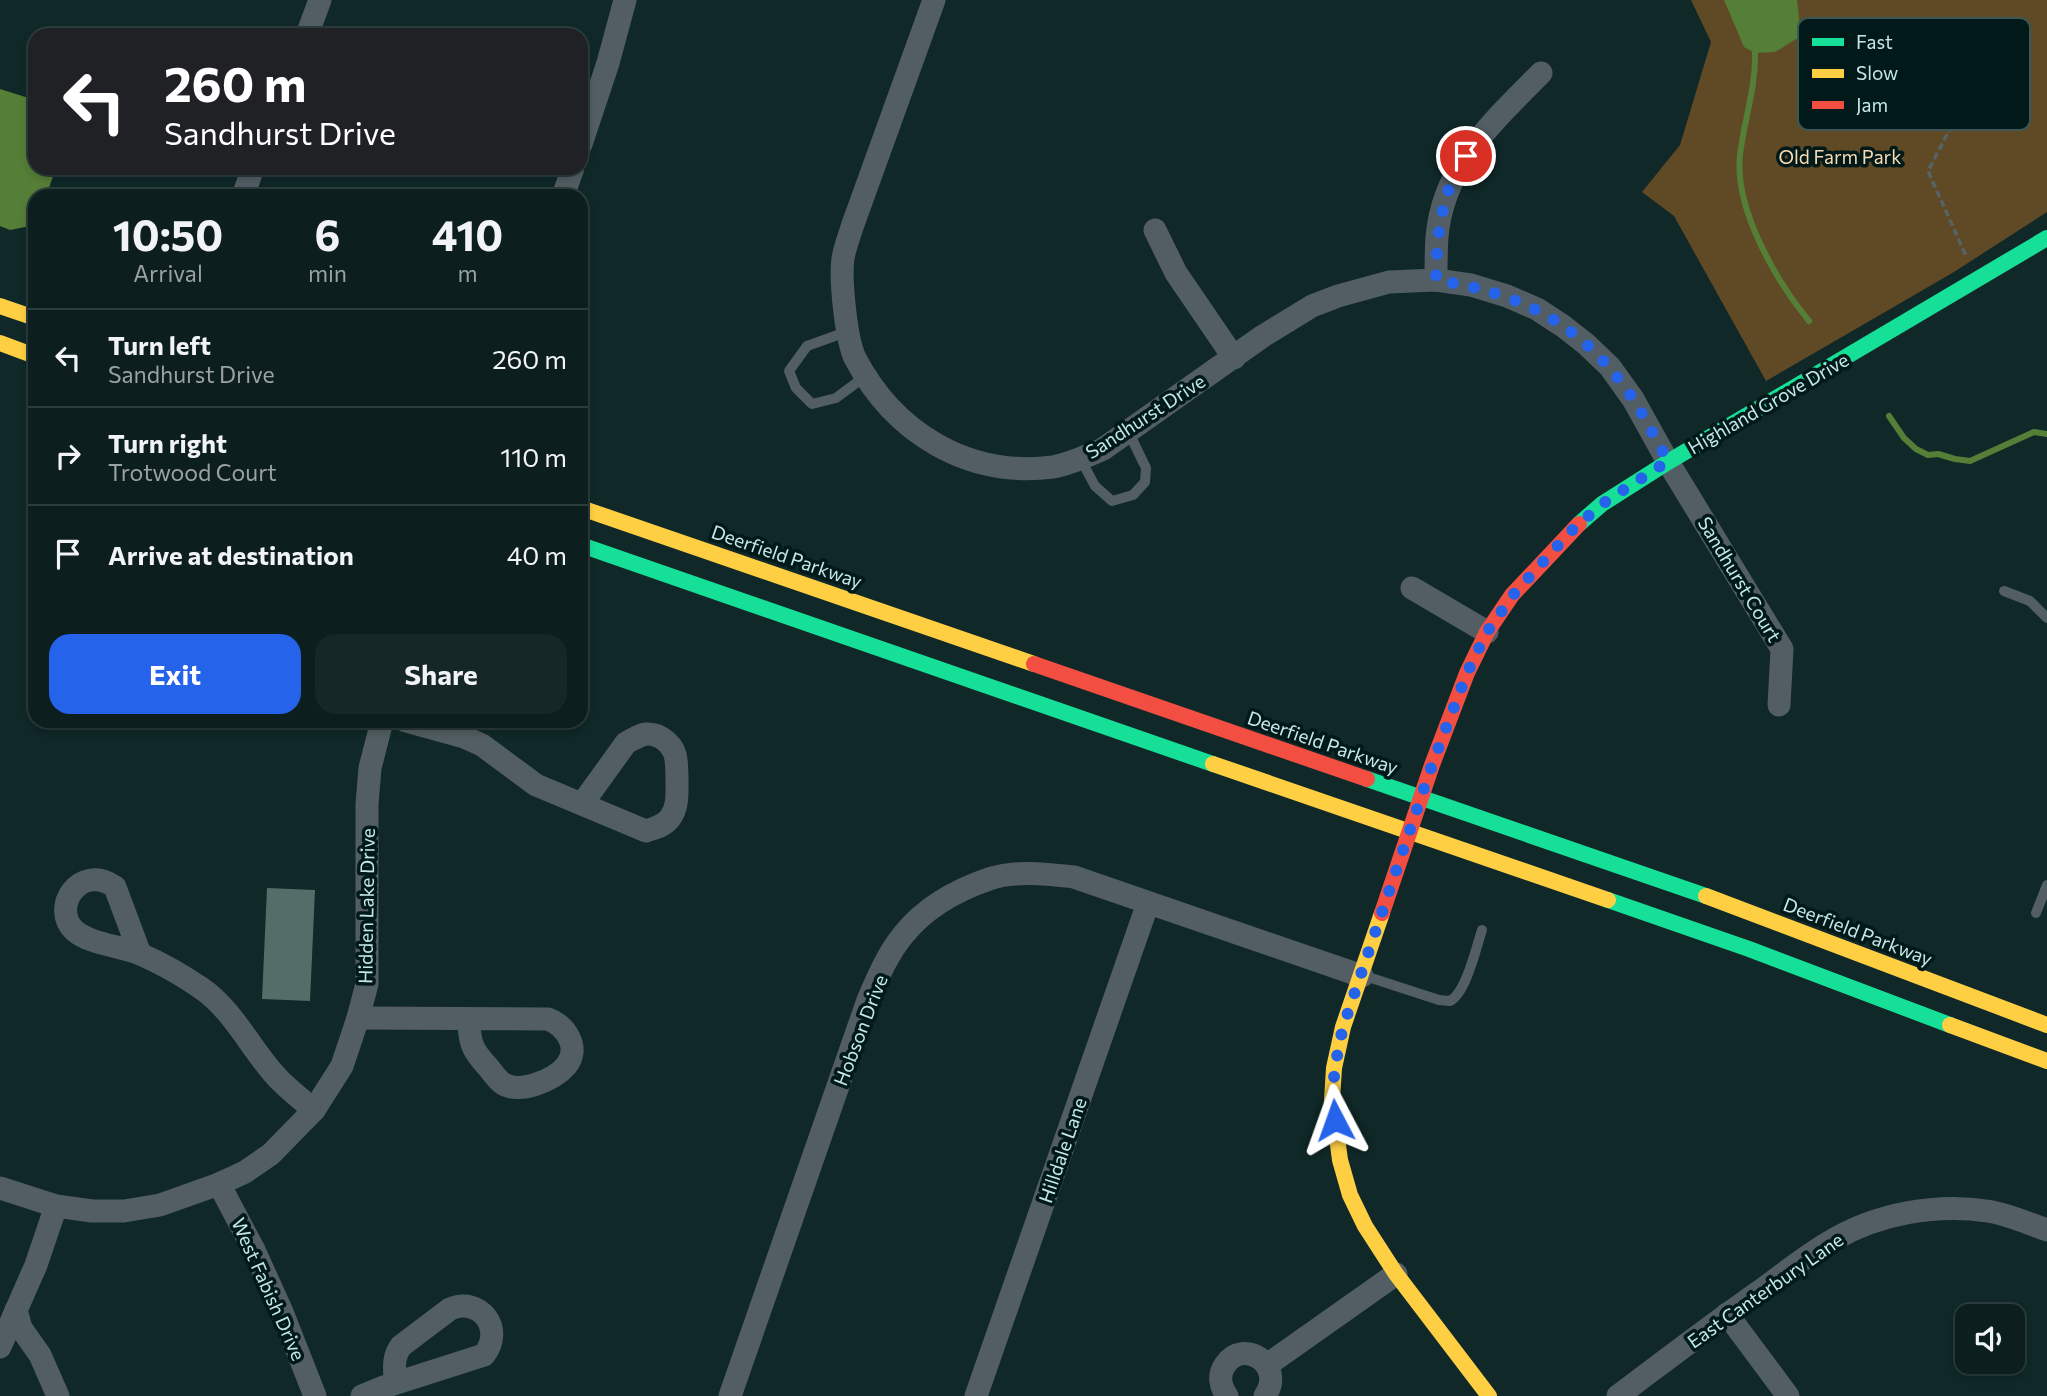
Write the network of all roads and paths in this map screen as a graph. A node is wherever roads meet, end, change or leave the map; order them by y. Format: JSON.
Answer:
{"nodes":[{"id":1,"x":320,"y":0,"type":"edge"},
{"id":2,"x":625,"y":0,"type":"edge"},
{"id":3,"x":934,"y":0,"type":"edge"},
{"id":4,"x":310,"y":28,"type":"edge"},
{"id":5,"x":1541,"y":73,"type":"dead end"},
{"id":6,"x":588,"y":123,"type":"edge"},
{"id":7,"x":1949,"y":130,"type":"edge"},
{"id":8,"x":1155,"y":230,"type":"dead end"},
{"id":9,"x":2047,"y":238,"type":"edge"},
{"id":10,"x":1436,"y":280,"type":"junction"},
{"id":11,"x":1977,"y":280,"type":"junction"},
{"id":12,"x":0,"y":306,"type":"edge"},
{"id":13,"x":28,"y":316,"type":"edge"},
{"id":14,"x":849,"y":331,"type":"junction"},
{"id":15,"x":0,"y":344,"type":"edge"},
{"id":16,"x":28,"y":354,"type":"edge"},
{"id":17,"x":1234,"y":358,"type":"junction"},
{"id":18,"x":867,"y":375,"type":"junction"},
{"id":19,"x":1128,"y":431,"type":"junction"},
{"id":20,"x":1080,"y":458,"type":"junction"},
{"id":21,"x":1668,"y":461,"type":"junction"},
{"id":22,"x":588,"y":510,"type":"edge"},
{"id":23,"x":588,"y":547,"type":"edge"},
{"id":24,"x":1412,"y":588,"type":"dead end"},
{"id":25,"x":2004,"y":591,"type":"dead end"},
{"id":26,"x":2047,"y":618,"type":"edge"},
{"id":27,"x":1487,"y":632,"type":"junction"},
{"id":28,"x":1779,"y":705,"type":"dead end"},
{"id":29,"x":381,"y":728,"type":"edge"},
{"id":30,"x":432,"y":728,"type":"edge"},
{"id":31,"x":1421,"y":799,"type":"junction"},
{"id":32,"x":582,"y":804,"type":"junction"},
{"id":33,"x":1409,"y":831,"type":"junction"},
{"id":34,"x":2047,"y":885,"type":"edge"},
{"id":35,"x":1148,"y":903,"type":"junction"},
{"id":36,"x":2036,"y":913,"type":"dead end"},
{"id":37,"x":1482,"y":930,"type":"dead end"},
{"id":38,"x":140,"y":954,"type":"dead end"},
{"id":39,"x":1362,"y":976,"type":"junction"},
{"id":40,"x":358,"y":1018,"type":"junction"},
{"id":41,"x":468,"y":1019,"type":"junction"},
{"id":42,"x":2047,"y":1025,"type":"edge"},
{"id":43,"x":2047,"y":1061,"type":"edge"},
{"id":44,"x":314,"y":1110,"type":"junction"},
{"id":45,"x":219,"y":1184,"type":"junction"},
{"id":46,"x":0,"y":1188,"type":"edge"},
{"id":47,"x":56,"y":1206,"type":"junction"},
{"id":48,"x":2047,"y":1230,"type":"edge"},
{"id":49,"x":1396,"y":1274,"type":"junction"},
{"id":50,"x":16,"y":1310,"type":"junction"},
{"id":51,"x":1727,"y":1314,"type":"junction"},
{"id":52,"x":0,"y":1347,"type":"edge"},
{"id":53,"x":1267,"y":1365,"type":"junction"},
{"id":54,"x":395,"y":1383,"type":"dead end"},
{"id":55,"x":58,"y":1396,"type":"edge"},
{"id":56,"x":315,"y":1396,"type":"edge"},
{"id":57,"x":362,"y":1396,"type":"edge"},
{"id":58,"x":730,"y":1396,"type":"edge"},
{"id":59,"x":976,"y":1396,"type":"edge"},
{"id":60,"x":1227,"y":1396,"type":"edge"},
{"id":61,"x":1265,"y":1396,"type":"edge"},
{"id":62,"x":1489,"y":1396,"type":"edge"},
{"id":63,"x":1618,"y":1396,"type":"edge"},
{"id":64,"x":1788,"y":1396,"type":"edge"}],
"edges":[{"from":1,"to":4,"type":"street"},
{"from":2,"to":6,"type":"street"},
{"from":3,"to":14,"type":"street","name":"Sandhurst Drive"},
{"from":5,"to":10,"type":"street"},
{"from":7,"to":11,"type":"path"},
{"from":8,"to":17,"type":"street"},
{"from":9,"to":11,"type":"main road","name":"Highland Grove Drive"},
{"from":10,"to":17,"type":"street","name":"Sandhurst Drive"},
{"from":10,"to":21,"type":"street","name":"Sandhurst Drive"},
{"from":11,"to":21,"type":"main road","name":"Highland Grove Drive"},
{"from":12,"to":13,"type":"main road"},
{"from":14,"to":18,"type":"street","name":"Sandhurst Drive"},
{"from":14,"to":18,"type":"lane"},
{"from":15,"to":16,"type":"main road"},
{"from":17,"to":19,"type":"street","name":"Sandhurst Drive"},
{"from":18,"to":20,"type":"street","name":"Sandhurst Drive"},
{"from":19,"to":20,"type":"street","name":"Sandhurst Drive"},
{"from":19,"to":20,"type":"lane"},
{"from":21,"to":27,"type":"main road","name":"Highland Grove Drive"},
{"from":21,"to":28,"type":"street","name":"Sandhurst Court"},
{"from":22,"to":31,"type":"main road","name":"Deerfield Parkway"},
{"from":23,"to":33,"type":"main road"},
{"from":24,"to":27,"type":"street"},
{"from":25,"to":26,"type":"lane"},
{"from":27,"to":31,"type":"main road","name":"Highland Grove Drive"},
{"from":29,"to":40,"type":"street","name":"Hidden Lake Drive"},
{"from":30,"to":32,"type":"street"},
{"from":31,"to":33,"type":"main road","name":"Highland Grove Drive"},
{"from":31,"to":42,"type":"main road","name":"Deerfield Parkway"},
{"from":32,"to":32,"type":"street"},
{"from":33,"to":39,"type":"main road","name":"Highland Grove Drive"},
{"from":33,"to":43,"type":"main road"},
{"from":34,"to":36,"type":"lane"},
{"from":35,"to":39,"type":"street","name":"Hobson Drive"},
{"from":35,"to":58,"type":"street","name":"Hobson Drive"},
{"from":35,"to":59,"type":"street","name":"Hilldale Lane"},
{"from":37,"to":39,"type":"lane"},
{"from":38,"to":44,"type":"street"},
{"from":39,"to":49,"type":"main road","name":"Highland Grove Drive"},
{"from":40,"to":41,"type":"street"},
{"from":40,"to":44,"type":"street","name":"Hidden Lake Drive"},
{"from":41,"to":41,"type":"street"},
{"from":44,"to":45,"type":"street","name":"Hidden Lake Drive"},
{"from":45,"to":47,"type":"street","name":"Hidden Lake Drive"},
{"from":45,"to":56,"type":"street","name":"West Fabish Drive"},
{"from":46,"to":47,"type":"street","name":"Hidden Lake Drive"},
{"from":47,"to":50,"type":"street"},
{"from":48,"to":51,"type":"street","name":"East Canterbury Lane"},
{"from":49,"to":53,"type":"street"},
{"from":49,"to":62,"type":"main road","name":"Highland Grove Drive"},
{"from":50,"to":52,"type":"street"},
{"from":50,"to":55,"type":"street"},
{"from":51,"to":63,"type":"street","name":"East Canterbury Lane"},
{"from":51,"to":64,"type":"street"},
{"from":53,"to":60,"type":"street"},
{"from":53,"to":61,"type":"street"},
{"from":54,"to":57,"type":"street"}]}
